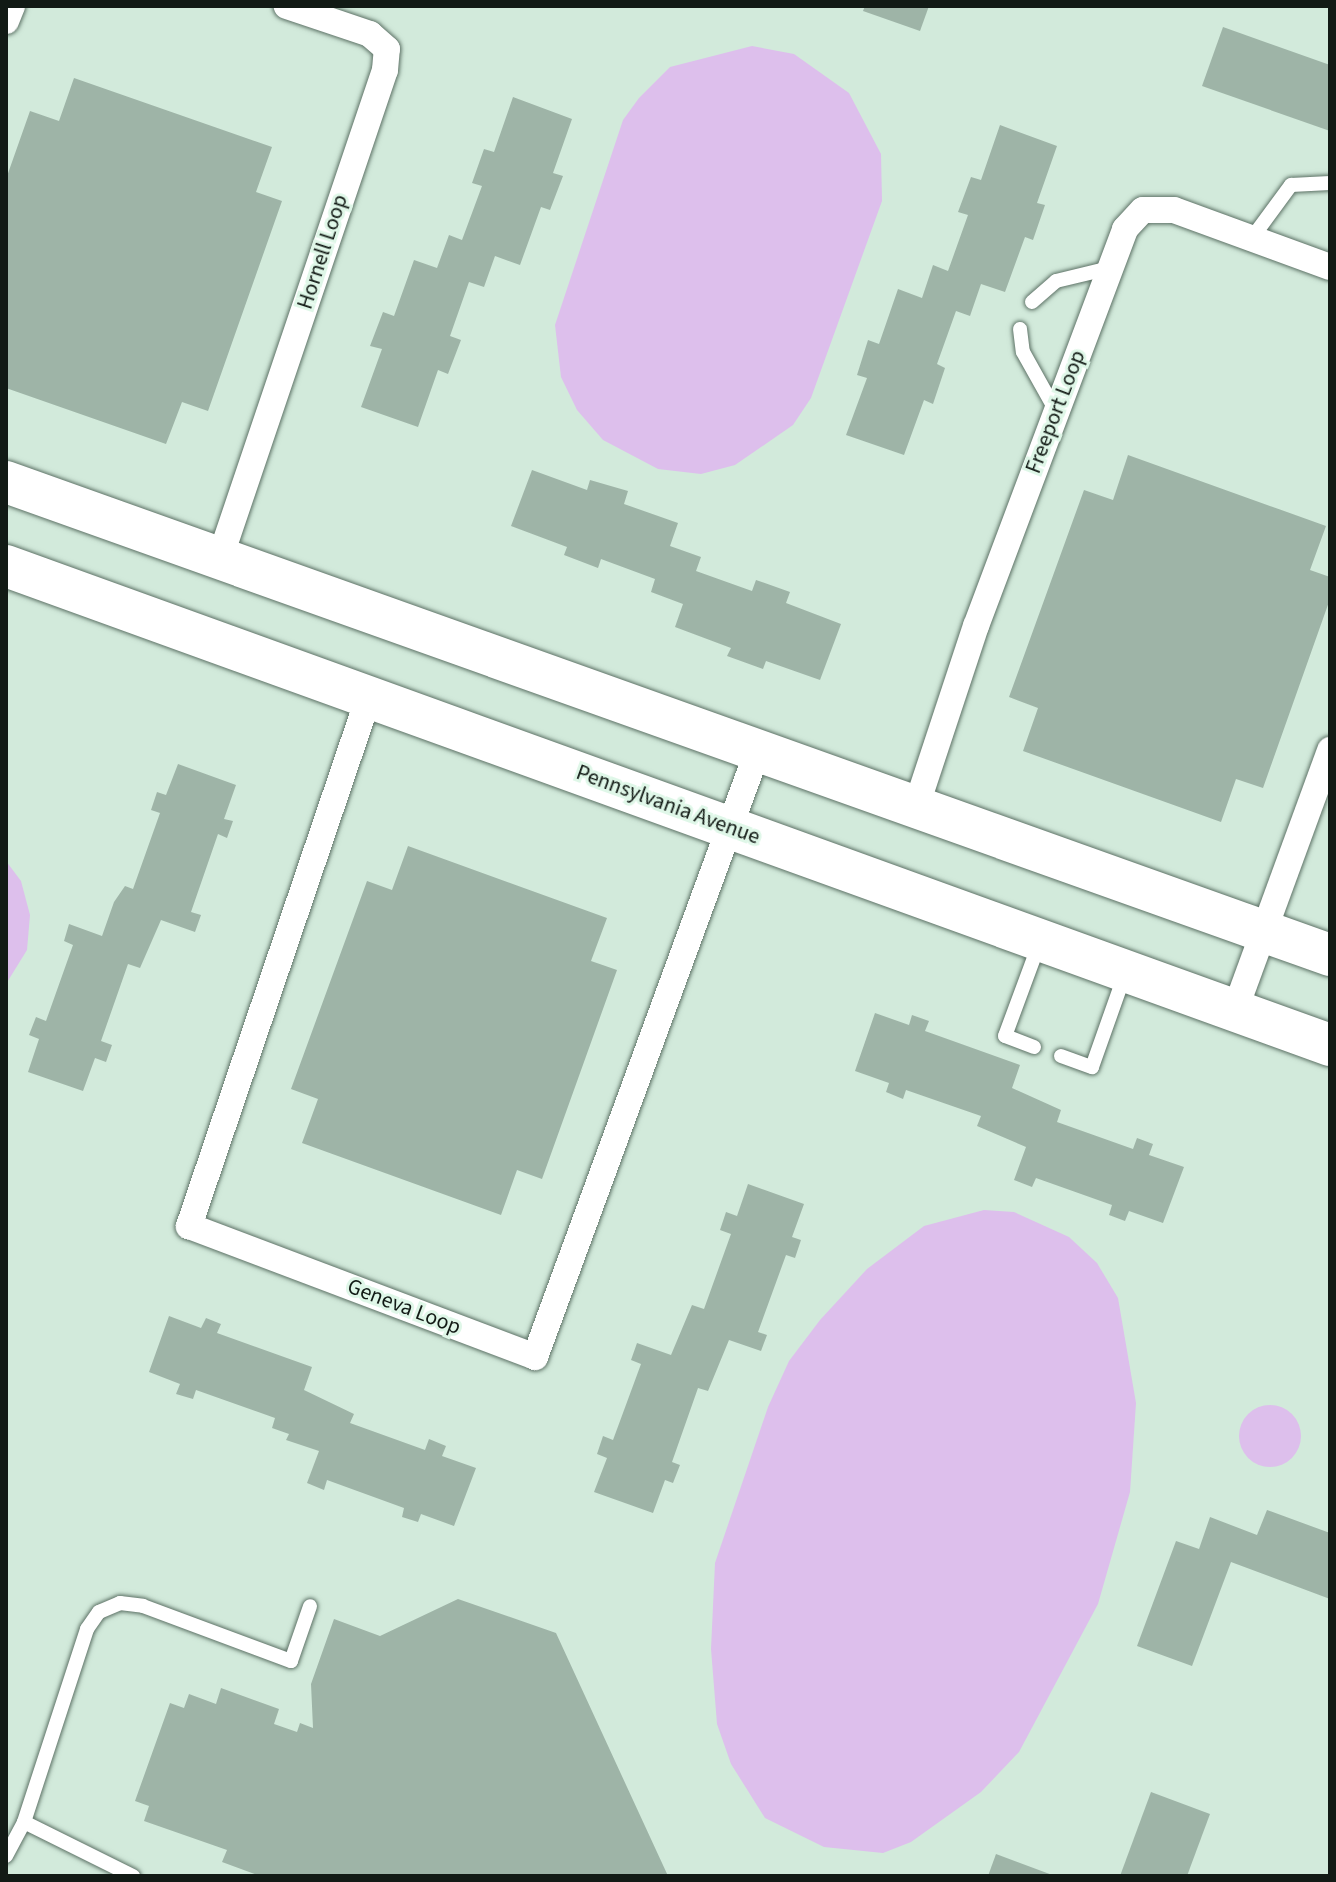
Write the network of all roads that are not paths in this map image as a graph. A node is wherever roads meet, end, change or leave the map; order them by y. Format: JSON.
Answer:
{"nodes":[{"id":1,"x":12,"y":6,"type":"edge"},
{"id":2,"x":287,"y":6,"type":"edge"},
{"id":3,"x":6,"y":21,"type":"edge"},
{"id":4,"x":1330,"y":183,"type":"edge"},
{"id":5,"x":1252,"y":238,"type":"junction"},
{"id":6,"x":1330,"y":267,"type":"edge"},
{"id":7,"x":1110,"y":268,"type":"junction"},
{"id":8,"x":1032,"y":302,"type":"dead end"},
{"id":9,"x":1020,"y":329,"type":"dead end"},
{"id":10,"x":1056,"y":411,"type":"junction"},
{"id":11,"x":6,"y":482,"type":"edge"},
{"id":12,"x":220,"y":558,"type":"junction"},
{"id":13,"x":6,"y":566,"type":"edge"},
{"id":14,"x":368,"y":699,"type":"junction"},
{"id":15,"x":758,"y":750,"type":"junction"},
{"id":16,"x":1330,"y":750,"type":"edge"},
{"id":17,"x":916,"y":807,"type":"junction"},
{"id":18,"x":730,"y":828,"type":"junction"},
{"id":19,"x":1263,"y":931,"type":"junction"},
{"id":20,"x":1040,"y":940,"type":"junction"},
{"id":21,"x":1330,"y":955,"type":"edge"},
{"id":22,"x":1127,"y":971,"type":"junction"},
{"id":23,"x":1235,"y":1010,"type":"junction"},
{"id":24,"x":1330,"y":1045,"type":"edge"},
{"id":25,"x":1034,"y":1047,"type":"dead end"},
{"id":26,"x":1061,"y":1056,"type":"dead end"},
{"id":27,"x":310,"y":1606,"type":"dead end"},
{"id":28,"x":24,"y":1822,"type":"junction"},
{"id":29,"x":6,"y":1856,"type":"edge"},
{"id":30,"x":133,"y":1876,"type":"edge"}],
"edges":[{"from":1,"to":3,"type":"street"},
{"from":2,"to":12,"type":"street","name":"Hornell Loop"},
{"from":4,"to":5,"type":"lane"},
{"from":5,"to":6,"type":"street","name":"Freeport Loop"},
{"from":5,"to":7,"type":"street","name":"Freeport Loop"},
{"from":7,"to":8,"type":"lane"},
{"from":7,"to":10,"type":"street","name":"Freeport Loop"},
{"from":9,"to":10,"type":"lane"},
{"from":10,"to":17,"type":"street","name":"Freeport Loop"},
{"from":11,"to":12,"type":"main road"},
{"from":12,"to":15,"type":"main road"},
{"from":13,"to":14,"type":"main road","name":"Pennsylvania Avenue"},
{"from":14,"to":18,"type":"main road","name":"Pennsylvania Avenue"},
{"from":14,"to":18,"type":"street","name":"Geneva Loop"},
{"from":15,"to":17,"type":"main road"},
{"from":15,"to":18,"type":"street","name":"Geneva Loop"},
{"from":16,"to":19,"type":"street"},
{"from":17,"to":19,"type":"main road"},
{"from":18,"to":20,"type":"main road","name":"Pennsylvania Avenue"},
{"from":19,"to":21,"type":"main road"},
{"from":19,"to":23,"type":"street"},
{"from":20,"to":22,"type":"main road","name":"Pennsylvania Avenue"},
{"from":20,"to":25,"type":"lane"},
{"from":22,"to":23,"type":"main road","name":"Pennsylvania Avenue"},
{"from":22,"to":26,"type":"lane"},
{"from":23,"to":24,"type":"main road","name":"Pennsylvania Avenue"},
{"from":27,"to":28,"type":"lane"},
{"from":28,"to":29,"type":"lane"},
{"from":28,"to":30,"type":"lane"}]}
